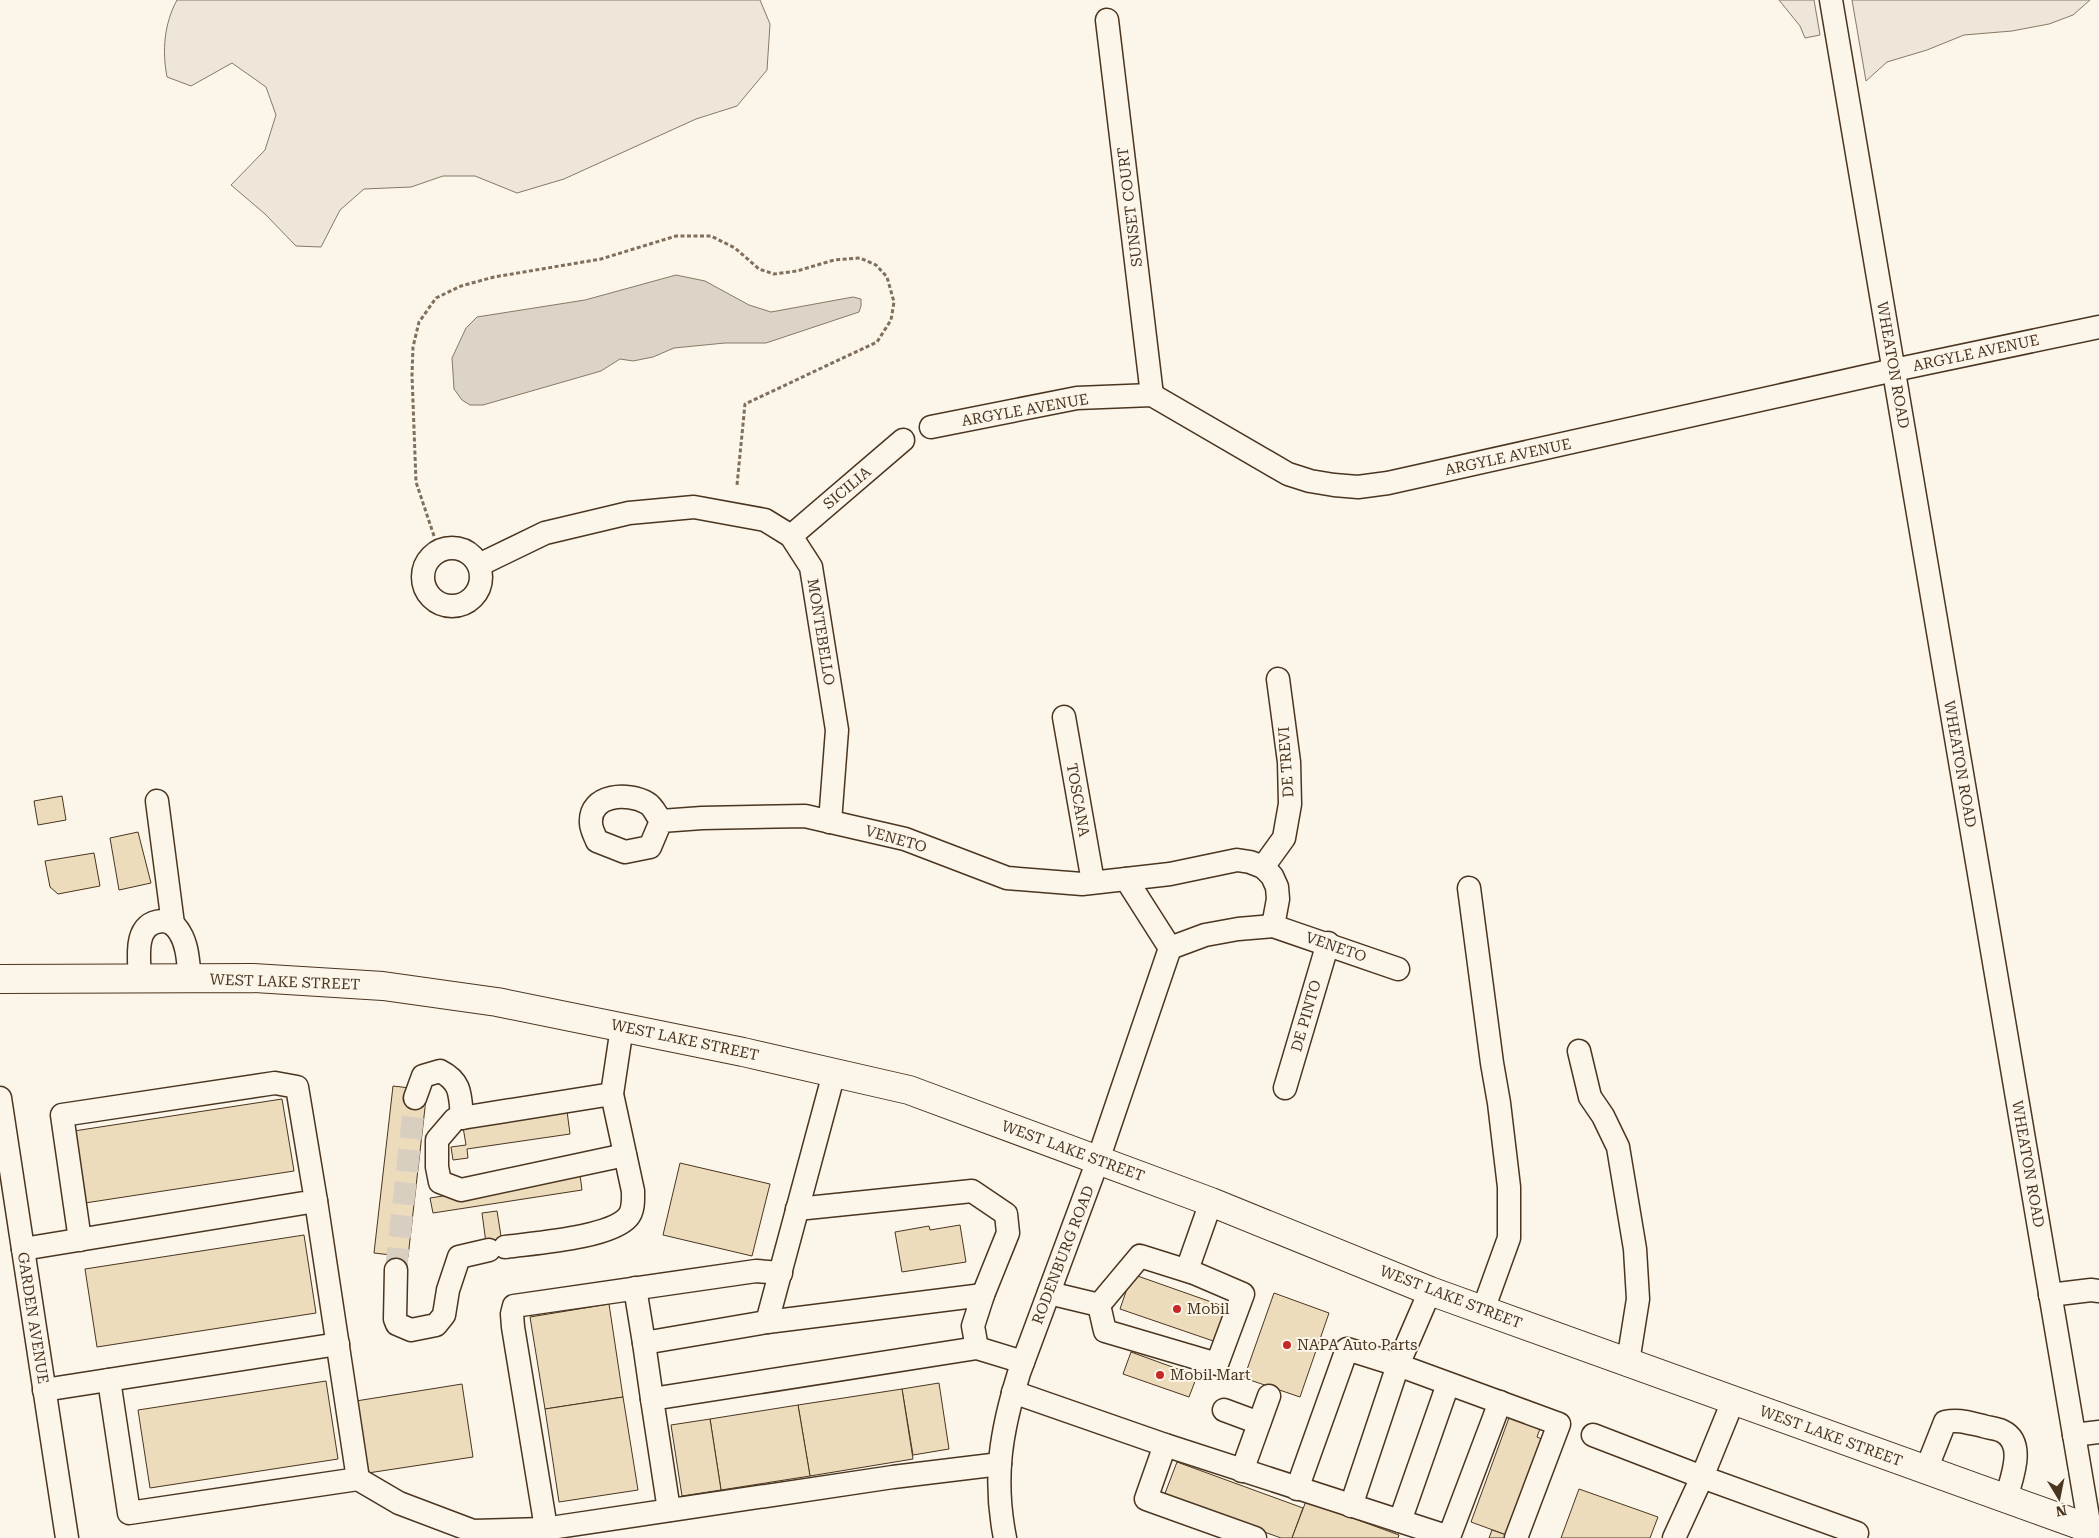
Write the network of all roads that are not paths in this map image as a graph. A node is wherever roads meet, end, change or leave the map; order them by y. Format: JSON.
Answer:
{"nodes":[{"id":1,"x":1831,"y":0,"type":"edge"},
{"id":2,"x":1107,"y":20,"type":"dead end"},
{"id":3,"x":2099,"y":327,"type":"edge"},
{"id":4,"x":1894,"y":370,"type":"junction"},
{"id":5,"x":1152,"y":395,"type":"junction"},
{"id":6,"x":931,"y":428,"type":"dead end"},
{"id":7,"x":903,"y":440,"type":"dead end"},
{"id":8,"x":791,"y":536,"type":"junction"},
{"id":9,"x":479,"y":565,"type":"dead end"},
{"id":10,"x":1278,"y":679,"type":"dead end"},
{"id":11,"x":1064,"y":717,"type":"dead end"},
{"id":12,"x":157,"y":801,"type":"dead end"},
{"id":13,"x":661,"y":821,"type":"dead end"},
{"id":14,"x":830,"y":822,"type":"junction"},
{"id":15,"x":1263,"y":867,"type":"junction"},
{"id":16,"x":1126,"y":879,"type":"junction"},
{"id":17,"x":1093,"y":882,"type":"junction"},
{"id":18,"x":1469,"y":888,"type":"dead end"},
{"id":19,"x":173,"y":924,"type":"junction"},
{"id":20,"x":1273,"y":926,"type":"junction"},
{"id":21,"x":1328,"y":944,"type":"junction"},
{"id":22,"x":1170,"y":948,"type":"junction"},
{"id":23,"x":1398,"y":969,"type":"dead end"},
{"id":24,"x":140,"y":978,"type":"junction"},
{"id":25,"x":190,"y":978,"type":"junction"},
{"id":26,"x":0,"y":979,"type":"edge"},
{"id":27,"x":622,"y":1027,"type":"junction"},
{"id":28,"x":1579,"y":1052,"type":"dead end"},
{"id":29,"x":834,"y":1073,"type":"junction"},
{"id":30,"x":1285,"y":1088,"type":"dead end"},
{"id":31,"x":612,"y":1094,"type":"junction"},
{"id":32,"x":0,"y":1098,"type":"edge"},
{"id":33,"x":414,"y":1098,"type":"tunnel mouth"},
{"id":34,"x":462,"y":1118,"type":"junction"},
{"id":35,"x":625,"y":1155,"type":"junction"},
{"id":36,"x":1098,"y":1160,"type":"junction"},
{"id":37,"x":316,"y":1202,"type":"junction"},
{"id":38,"x":1211,"y":1202,"type":"junction"},
{"id":39,"x":797,"y":1209,"type":"junction"},
{"id":40,"x":80,"y":1240,"type":"junction"},
{"id":41,"x":23,"y":1249,"type":"junction"},
{"id":42,"x":396,"y":1270,"type":"tunnel mouth"},
{"id":43,"x":1192,"y":1272,"type":"junction"},
{"id":44,"x":780,"y":1273,"type":"junction"},
{"id":45,"x":635,"y":1288,"type":"junction"},
{"id":46,"x":1430,"y":1291,"type":"junction"},
{"id":47,"x":2099,"y":1291,"type":"edge"},
{"id":48,"x":1048,"y":1293,"type":"junction"},
{"id":49,"x":983,"y":1294,"type":"junction"},
{"id":50,"x":2050,"y":1295,"type":"junction"},
{"id":51,"x":1099,"y":1305,"type":"junction"},
{"id":52,"x":1483,"y":1310,"type":"junction"},
{"id":53,"x":768,"y":1322,"type":"junction"},
{"id":54,"x":644,"y":1343,"type":"junction"},
{"id":55,"x":338,"y":1344,"type":"junction"},
{"id":56,"x":977,"y":1348,"type":"junction"},
{"id":57,"x":1023,"y":1362,"type":"junction"},
{"id":58,"x":1628,"y":1362,"type":"junction"},
{"id":59,"x":1398,"y":1365,"type":"junction"},
{"id":60,"x":109,"y":1380,"type":"junction"},
{"id":61,"x":1448,"y":1384,"type":"junction"},
{"id":62,"x":44,"y":1390,"type":"junction"},
{"id":63,"x":1013,"y":1392,"type":"junction"},
{"id":64,"x":1268,"y":1396,"type":"dead end"},
{"id":65,"x":652,"y":1399,"type":"junction"},
{"id":66,"x":1733,"y":1400,"type":"junction"},
{"id":67,"x":1500,"y":1402,"type":"junction"},
{"id":68,"x":1224,"y":1410,"type":"dead end"},
{"id":69,"x":1259,"y":1423,"type":"junction"},
{"id":70,"x":2099,"y":1432,"type":"edge"},
{"id":71,"x":1593,"y":1435,"type":"dead end"},
{"id":72,"x":2074,"y":1435,"type":"junction"},
{"id":73,"x":1165,"y":1445,"type":"junction"},
{"id":74,"x":1000,"y":1464,"type":"junction"},
{"id":75,"x":1926,"y":1470,"type":"junction"},
{"id":76,"x":1242,"y":1471,"type":"junction"},
{"id":77,"x":1702,"y":1477,"type":"junction"},
{"id":78,"x":358,"y":1479,"type":"junction"},
{"id":79,"x":1297,"y":1489,"type":"junction"},
{"id":80,"x":2006,"y":1499,"type":"junction"},
{"id":81,"x":1351,"y":1506,"type":"junction"},
{"id":82,"x":669,"y":1510,"type":"junction"},
{"id":83,"x":1400,"y":1522,"type":"junction"},
{"id":84,"x":546,"y":1528,"type":"junction"},
{"id":85,"x":2094,"y":1531,"type":"edge"},
{"id":86,"x":1861,"y":1536,"type":"edge"},
{"id":87,"x":67,"y":1538,"type":"edge"},
{"id":88,"x":1005,"y":1538,"type":"edge"},
{"id":89,"x":1255,"y":1538,"type":"edge"},
{"id":90,"x":1516,"y":1538,"type":"edge"},
{"id":91,"x":1674,"y":1538,"type":"edge"}],
"edges":[{"from":1,"to":4,"type":"street","name":"WHEATON ROAD"},
{"from":2,"to":5,"type":"street","name":"SUNSET COURT"},
{"from":3,"to":4,"type":"street","name":"ARGYLE AVENUE"},
{"from":4,"to":5,"type":"street","name":"ARGYLE AVENUE"},
{"from":4,"to":50,"type":"street","name":"WHEATON ROAD"},
{"from":5,"to":6,"type":"street","name":"ARGYLE AVENUE"},
{"from":7,"to":8,"type":"street","name":"SICILIA"},
{"from":8,"to":9,"type":"street","name":"MONTEBELLO"},
{"from":8,"to":14,"type":"street","name":"MONTEBELLO"},
{"from":10,"to":15,"type":"street","name":"DE TREVI"},
{"from":11,"to":17,"type":"street","name":"TOSCANA"},
{"from":12,"to":19,"type":"street"},
{"from":13,"to":14,"type":"street","name":"VENETO"},
{"from":14,"to":17,"type":"street","name":"VENETO"},
{"from":15,"to":16,"type":"street","name":"VENETO"},
{"from":15,"to":20,"type":"street"},
{"from":16,"to":17,"type":"street","name":"VENETO"},
{"from":16,"to":22,"type":"street"},
{"from":18,"to":52,"type":"street"},
{"from":19,"to":24,"type":"street"},
{"from":19,"to":25,"type":"street"},
{"from":20,"to":21,"type":"street","name":"VENETO"},
{"from":20,"to":22,"type":"street","name":"VENETO"},
{"from":21,"to":23,"type":"street","name":"VENETO"},
{"from":21,"to":30,"type":"street","name":"DE PINTO"},
{"from":22,"to":36,"type":"street","name":"RODENBURG ROAD"},
{"from":24,"to":25,"type":"main road","name":"WEST LAKE STREET"},
{"from":24,"to":26,"type":"main road","name":"WEST LAKE STREET"},
{"from":25,"to":27,"type":"main road","name":"WEST LAKE STREET"},
{"from":27,"to":29,"type":"main road","name":"WEST LAKE STREET"},
{"from":27,"to":31,"type":"street"},
{"from":28,"to":58,"type":"street"},
{"from":29,"to":36,"type":"main road","name":"WEST LAKE STREET"},
{"from":29,"to":39,"type":"street"},
{"from":31,"to":34,"type":"street"},
{"from":31,"to":35,"type":"street"},
{"from":32,"to":41,"type":"street","name":"GARDEN AVENUE"},
{"from":33,"to":34,"type":"street"},
{"from":34,"to":35,"type":"street"},
{"from":35,"to":42,"type":"street"},
{"from":36,"to":38,"type":"main road","name":"WEST LAKE STREET"},
{"from":36,"to":48,"type":"street","name":"RODENBURG ROAD"},
{"from":37,"to":40,"type":"street"},
{"from":37,"to":40,"type":"street"},
{"from":37,"to":55,"type":"street"},
{"from":38,"to":43,"type":"street"},
{"from":38,"to":46,"type":"main road","name":"WEST LAKE STREET"},
{"from":39,"to":44,"type":"street"},
{"from":39,"to":49,"type":"street"},
{"from":40,"to":41,"type":"street"},
{"from":41,"to":62,"type":"street","name":"GARDEN AVENUE"},
{"from":43,"to":51,"type":"street"},
{"from":43,"to":51,"type":"street"},
{"from":44,"to":45,"type":"street"},
{"from":44,"to":53,"type":"street"},
{"from":45,"to":54,"type":"street"},
{"from":45,"to":84,"type":"street"},
{"from":46,"to":52,"type":"main road","name":"WEST LAKE STREET"},
{"from":46,"to":59,"type":"street"},
{"from":47,"to":50,"type":"street"},
{"from":48,"to":51,"type":"street"},
{"from":48,"to":57,"type":"street","name":"RODENBURG ROAD"},
{"from":49,"to":53,"type":"street"},
{"from":49,"to":56,"type":"street"},
{"from":50,"to":72,"type":"street","name":"WHEATON ROAD"},
{"from":52,"to":58,"type":"main road","name":"WEST LAKE STREET"},
{"from":53,"to":54,"type":"street"},
{"from":54,"to":65,"type":"street"},
{"from":55,"to":60,"type":"street"},
{"from":55,"to":78,"type":"street"},
{"from":56,"to":57,"type":"street"},
{"from":56,"to":65,"type":"street"},
{"from":57,"to":63,"type":"street","name":"RODENBURG ROAD"},
{"from":58,"to":66,"type":"main road","name":"WEST LAKE STREET"},
{"from":59,"to":61,"type":"street"},
{"from":59,"to":79,"type":"street"},
{"from":59,"to":81,"type":"street"},
{"from":60,"to":62,"type":"street"},
{"from":60,"to":78,"type":"street"},
{"from":61,"to":67,"type":"street"},
{"from":61,"to":83,"type":"street"},
{"from":62,"to":87,"type":"street","name":"GARDEN AVENUE"},
{"from":63,"to":73,"type":"street"},
{"from":63,"to":74,"type":"street","name":"RODENBURG ROAD"},
{"from":64,"to":69,"type":"street"},
{"from":65,"to":82,"type":"street"},
{"from":66,"to":75,"type":"main road","name":"WEST LAKE STREET"},
{"from":66,"to":77,"type":"street"},
{"from":67,"to":83,"type":"street"},
{"from":67,"to":90,"type":"street"},
{"from":68,"to":69,"type":"street"},
{"from":69,"to":76,"type":"street"},
{"from":70,"to":72,"type":"street"},
{"from":71,"to":77,"type":"street"},
{"from":72,"to":85,"type":"street","name":"WHEATON ROAD"},
{"from":73,"to":76,"type":"street"},
{"from":73,"to":89,"type":"street"},
{"from":74,"to":82,"type":"street"},
{"from":74,"to":88,"type":"street","name":"RODENBURG ROAD"},
{"from":75,"to":80,"type":"main road","name":"WEST LAKE STREET"},
{"from":75,"to":80,"type":"street"},
{"from":76,"to":79,"type":"street"},
{"from":77,"to":86,"type":"street"},
{"from":77,"to":91,"type":"street"},
{"from":78,"to":84,"type":"street"},
{"from":79,"to":81,"type":"street"},
{"from":80,"to":85,"type":"main road","name":"WEST LAKE STREET"},
{"from":81,"to":83,"type":"street"},
{"from":82,"to":84,"type":"street"}]}
